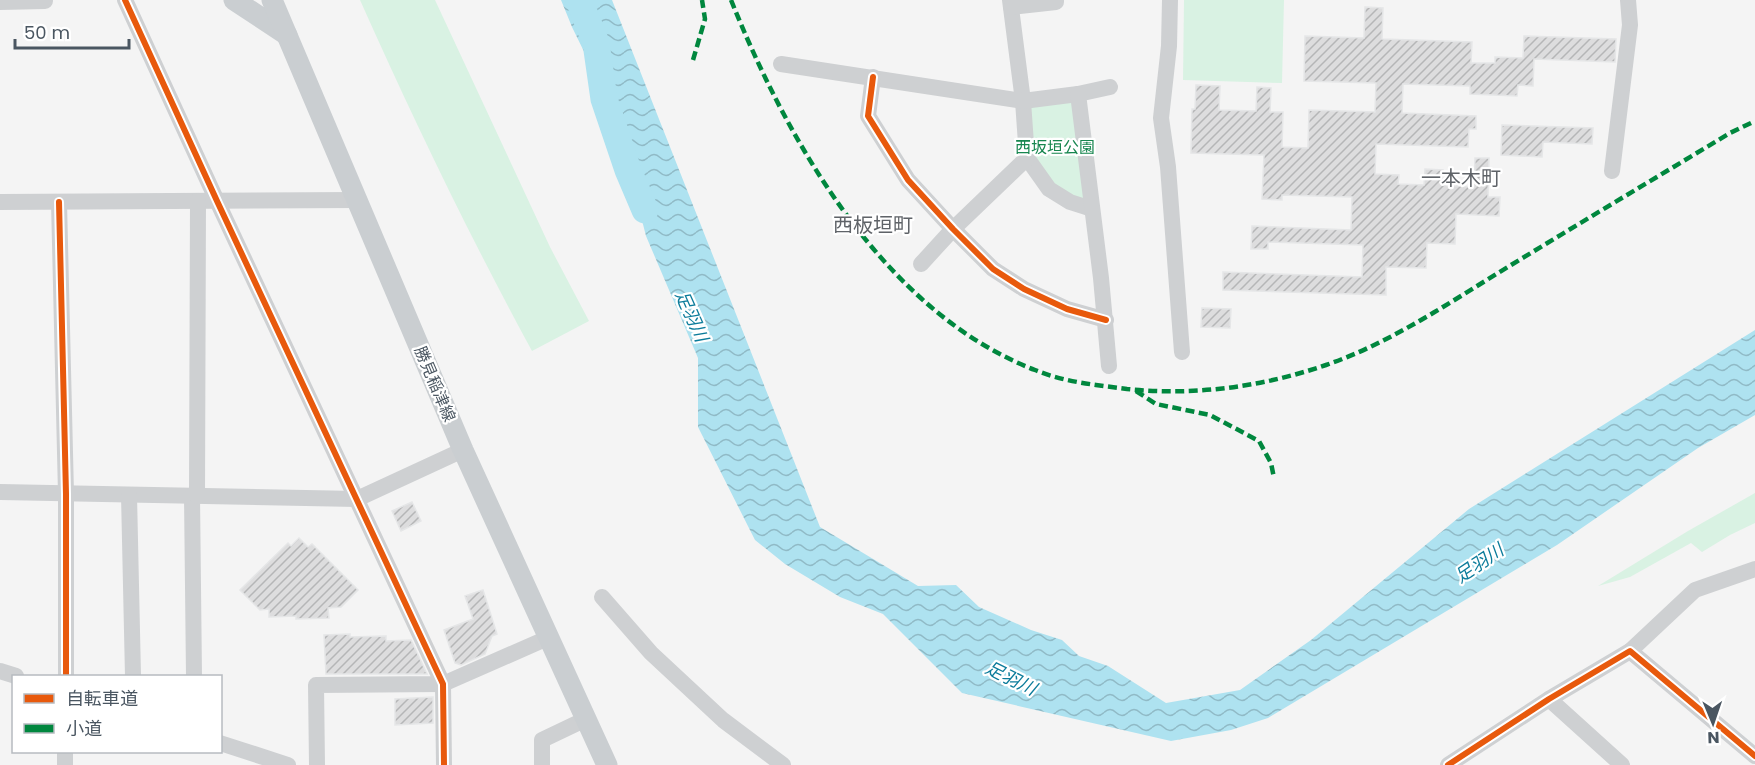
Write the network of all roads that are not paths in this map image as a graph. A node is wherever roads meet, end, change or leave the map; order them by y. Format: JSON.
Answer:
{"nodes":[{"id":1,"x":125,"y":0,"type":"edge"},
{"id":2,"x":234,"y":0,"type":"edge"},
{"id":3,"x":272,"y":0,"type":"edge"},
{"id":4,"x":1056,"y":0,"type":"edge"},
{"id":5,"x":1170,"y":0,"type":"edge"},
{"id":6,"x":1628,"y":0,"type":"edge"},
{"id":7,"x":0,"y":2,"type":"edge"},
{"id":8,"x":45,"y":2,"type":"dead end"},
{"id":9,"x":1010,"y":4,"type":"edge"},
{"id":10,"x":287,"y":35,"type":"junction"},
{"id":11,"x":781,"y":64,"type":"dead end"},
{"id":12,"x":873,"y":77,"type":"junction"},
{"id":13,"x":1110,"y":87,"type":"dead end"},
{"id":14,"x":1078,"y":94,"type":"junction"},
{"id":15,"x":1023,"y":101,"type":"junction"},
{"id":16,"x":1027,"y":158,"type":"junction"},
{"id":17,"x":1612,"y":171,"type":"dead end"},
{"id":18,"x":356,"y":200,"type":"junction"},
{"id":19,"x":198,"y":201,"type":"junction"},
{"id":20,"x":217,"y":201,"type":"junction"},
{"id":21,"x":0,"y":202,"type":"edge"},
{"id":22,"x":59,"y":202,"type":"junction"},
{"id":23,"x":1092,"y":209,"type":"junction"},
{"id":24,"x":953,"y":229,"type":"junction"},
{"id":25,"x":921,"y":264,"type":"dead end"},
{"id":26,"x":1106,"y":320,"type":"junction"},
{"id":27,"x":1182,"y":352,"type":"dead end"},
{"id":28,"x":1109,"y":366,"type":"dead end"},
{"id":29,"x":463,"y":450,"type":"junction"},
{"id":30,"x":0,"y":492,"type":"edge"},
{"id":31,"x":66,"y":494,"type":"junction"},
{"id":32,"x":129,"y":495,"type":"junction"},
{"id":33,"x":195,"y":496,"type":"junction"},
{"id":34,"x":357,"y":499,"type":"junction"},
{"id":35,"x":1755,"y":568,"type":"edge"},
{"id":36,"x":602,"y":597,"type":"dead end"},
{"id":37,"x":550,"y":637,"type":"junction"},
{"id":38,"x":1630,"y":651,"type":"junction"},
{"id":39,"x":66,"y":675,"type":"edge"},
{"id":40,"x":132,"y":675,"type":"edge"},
{"id":41,"x":194,"y":675,"type":"edge"},
{"id":42,"x":443,"y":684,"type":"junction"},
{"id":43,"x":1549,"y":699,"type":"junction"},
{"id":44,"x":586,"y":719,"type":"junction"},
{"id":45,"x":222,"y":744,"type":"edge"},
{"id":46,"x":1755,"y":756,"type":"edge"},
{"id":47,"x":1454,"y":764,"type":"edge"},
{"id":48,"x":288,"y":765,"type":"edge"},
{"id":49,"x":316,"y":765,"type":"edge"},
{"id":50,"x":444,"y":765,"type":"edge"},
{"id":51,"x":542,"y":765,"type":"edge"},
{"id":52,"x":607,"y":765,"type":"edge"},
{"id":53,"x":783,"y":765,"type":"edge"},
{"id":54,"x":1622,"y":765,"type":"edge"}],
"edges":[{"from":1,"to":20,"type":"street"},
{"from":2,"to":10,"type":"main road"},
{"from":3,"to":10,"type":"main road","name":"勝見稲津線"},
{"from":4,"to":9,"type":"street"},
{"from":5,"to":27,"type":"street"},
{"from":6,"to":17,"type":"street"},
{"from":7,"to":8,"type":"street"},
{"from":9,"to":15,"type":"street"},
{"from":10,"to":18,"type":"main road","name":"勝見稲津線"},
{"from":11,"to":12,"type":"street"},
{"from":12,"to":15,"type":"street"},
{"from":12,"to":24,"type":"street"},
{"from":13,"to":14,"type":"street"},
{"from":14,"to":15,"type":"street"},
{"from":14,"to":23,"type":"street"},
{"from":15,"to":16,"type":"street"},
{"from":16,"to":23,"type":"street"},
{"from":16,"to":24,"type":"street"},
{"from":18,"to":20,"type":"street"},
{"from":18,"to":29,"type":"main road","name":"勝見稲津線"},
{"from":19,"to":20,"type":"street"},
{"from":19,"to":22,"type":"street"},
{"from":19,"to":33,"type":"street"},
{"from":20,"to":34,"type":"street"},
{"from":21,"to":22,"type":"street"},
{"from":22,"to":31,"type":"street"},
{"from":23,"to":26,"type":"street"},
{"from":24,"to":25,"type":"street"},
{"from":24,"to":26,"type":"street"},
{"from":26,"to":28,"type":"street"},
{"from":29,"to":34,"type":"street"},
{"from":29,"to":37,"type":"main road","name":"勝見稲津線"},
{"from":30,"to":31,"type":"street"},
{"from":31,"to":32,"type":"street"},
{"from":31,"to":39,"type":"street"},
{"from":32,"to":33,"type":"street"},
{"from":32,"to":40,"type":"street"},
{"from":33,"to":34,"type":"street"},
{"from":33,"to":41,"type":"street"},
{"from":34,"to":42,"type":"street"},
{"from":35,"to":38,"type":"street"},
{"from":36,"to":53,"type":"street"},
{"from":37,"to":42,"type":"street"},
{"from":37,"to":44,"type":"main road","name":"勝見稲津線"},
{"from":38,"to":43,"type":"street"},
{"from":38,"to":46,"type":"street"},
{"from":42,"to":49,"type":"street"},
{"from":42,"to":50,"type":"street"},
{"from":43,"to":47,"type":"street"},
{"from":43,"to":54,"type":"street"},
{"from":44,"to":51,"type":"street"},
{"from":44,"to":52,"type":"main road","name":"勝見稲津線"},
{"from":45,"to":48,"type":"street"}]}
